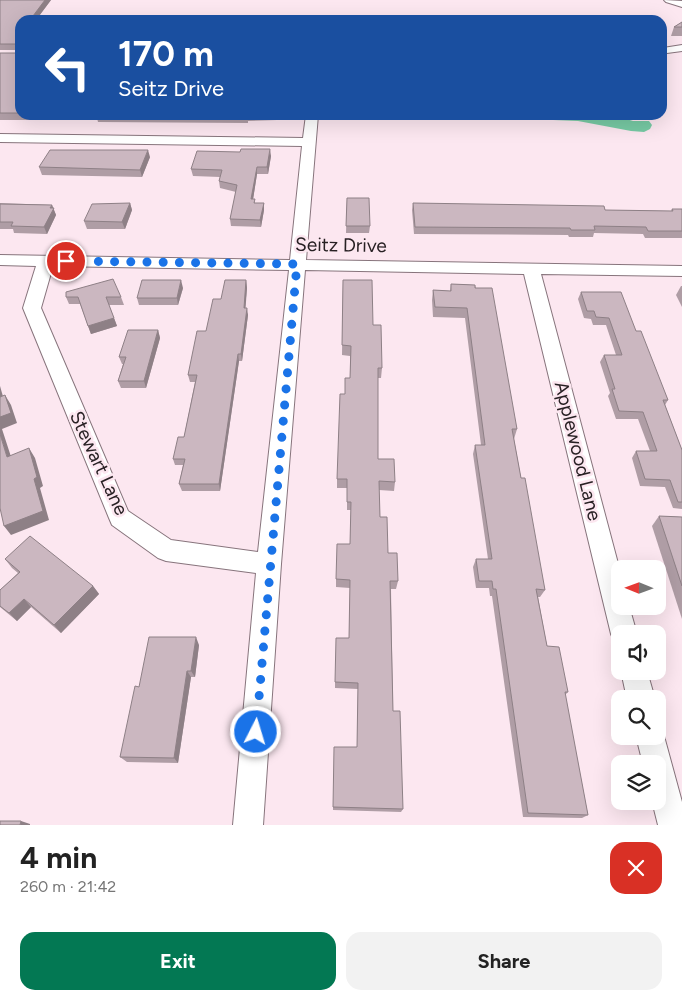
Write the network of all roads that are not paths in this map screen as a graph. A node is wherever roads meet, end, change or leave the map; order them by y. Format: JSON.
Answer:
{"nodes":[{"id":1,"x":669,"y":0,"type":"edge"},
{"id":2,"x":682,"y":4,"type":"edge"},
{"id":3,"x":682,"y":48,"type":"edge"},
{"id":4,"x":667,"y":50,"type":"edge"},
{"id":5,"x":312,"y":120,"type":"edge"},
{"id":6,"x":0,"y":138,"type":"edge"},
{"id":7,"x":310,"y":142,"type":"junction"},
{"id":8,"x":0,"y":260,"type":"edge"},
{"id":9,"x":46,"y":261,"type":"junction"},
{"id":10,"x":297,"y":264,"type":"junction"},
{"id":11,"x":531,"y":268,"type":"junction"},
{"id":12,"x":682,"y":271,"type":"edge"},
{"id":13,"x":270,"y":564,"type":"junction"},
{"id":14,"x":622,"y":625,"type":"edge"},
{"id":15,"x":666,"y":798,"type":"edge"},
{"id":16,"x":248,"y":825,"type":"edge"},
{"id":17,"x":673,"y":825,"type":"edge"}],
"edges":[{"from":1,"to":2,"type":"street"},
{"from":3,"to":4,"type":"street"},
{"from":5,"to":7,"type":"street"},
{"from":6,"to":7,"type":"street"},
{"from":7,"to":10,"type":"street"},
{"from":8,"to":9,"type":"street","name":"Seitz Drive"},
{"from":9,"to":10,"type":"street","name":"Seitz Drive"},
{"from":9,"to":13,"type":"street","name":"Stewart Lane"},
{"from":10,"to":11,"type":"street","name":"Seitz Drive"},
{"from":10,"to":13,"type":"street"},
{"from":11,"to":12,"type":"street","name":"Seitz Drive"},
{"from":11,"to":14,"type":"street","name":"Applewood Lane"},
{"from":13,"to":16,"type":"street"},
{"from":15,"to":17,"type":"street"}]}
